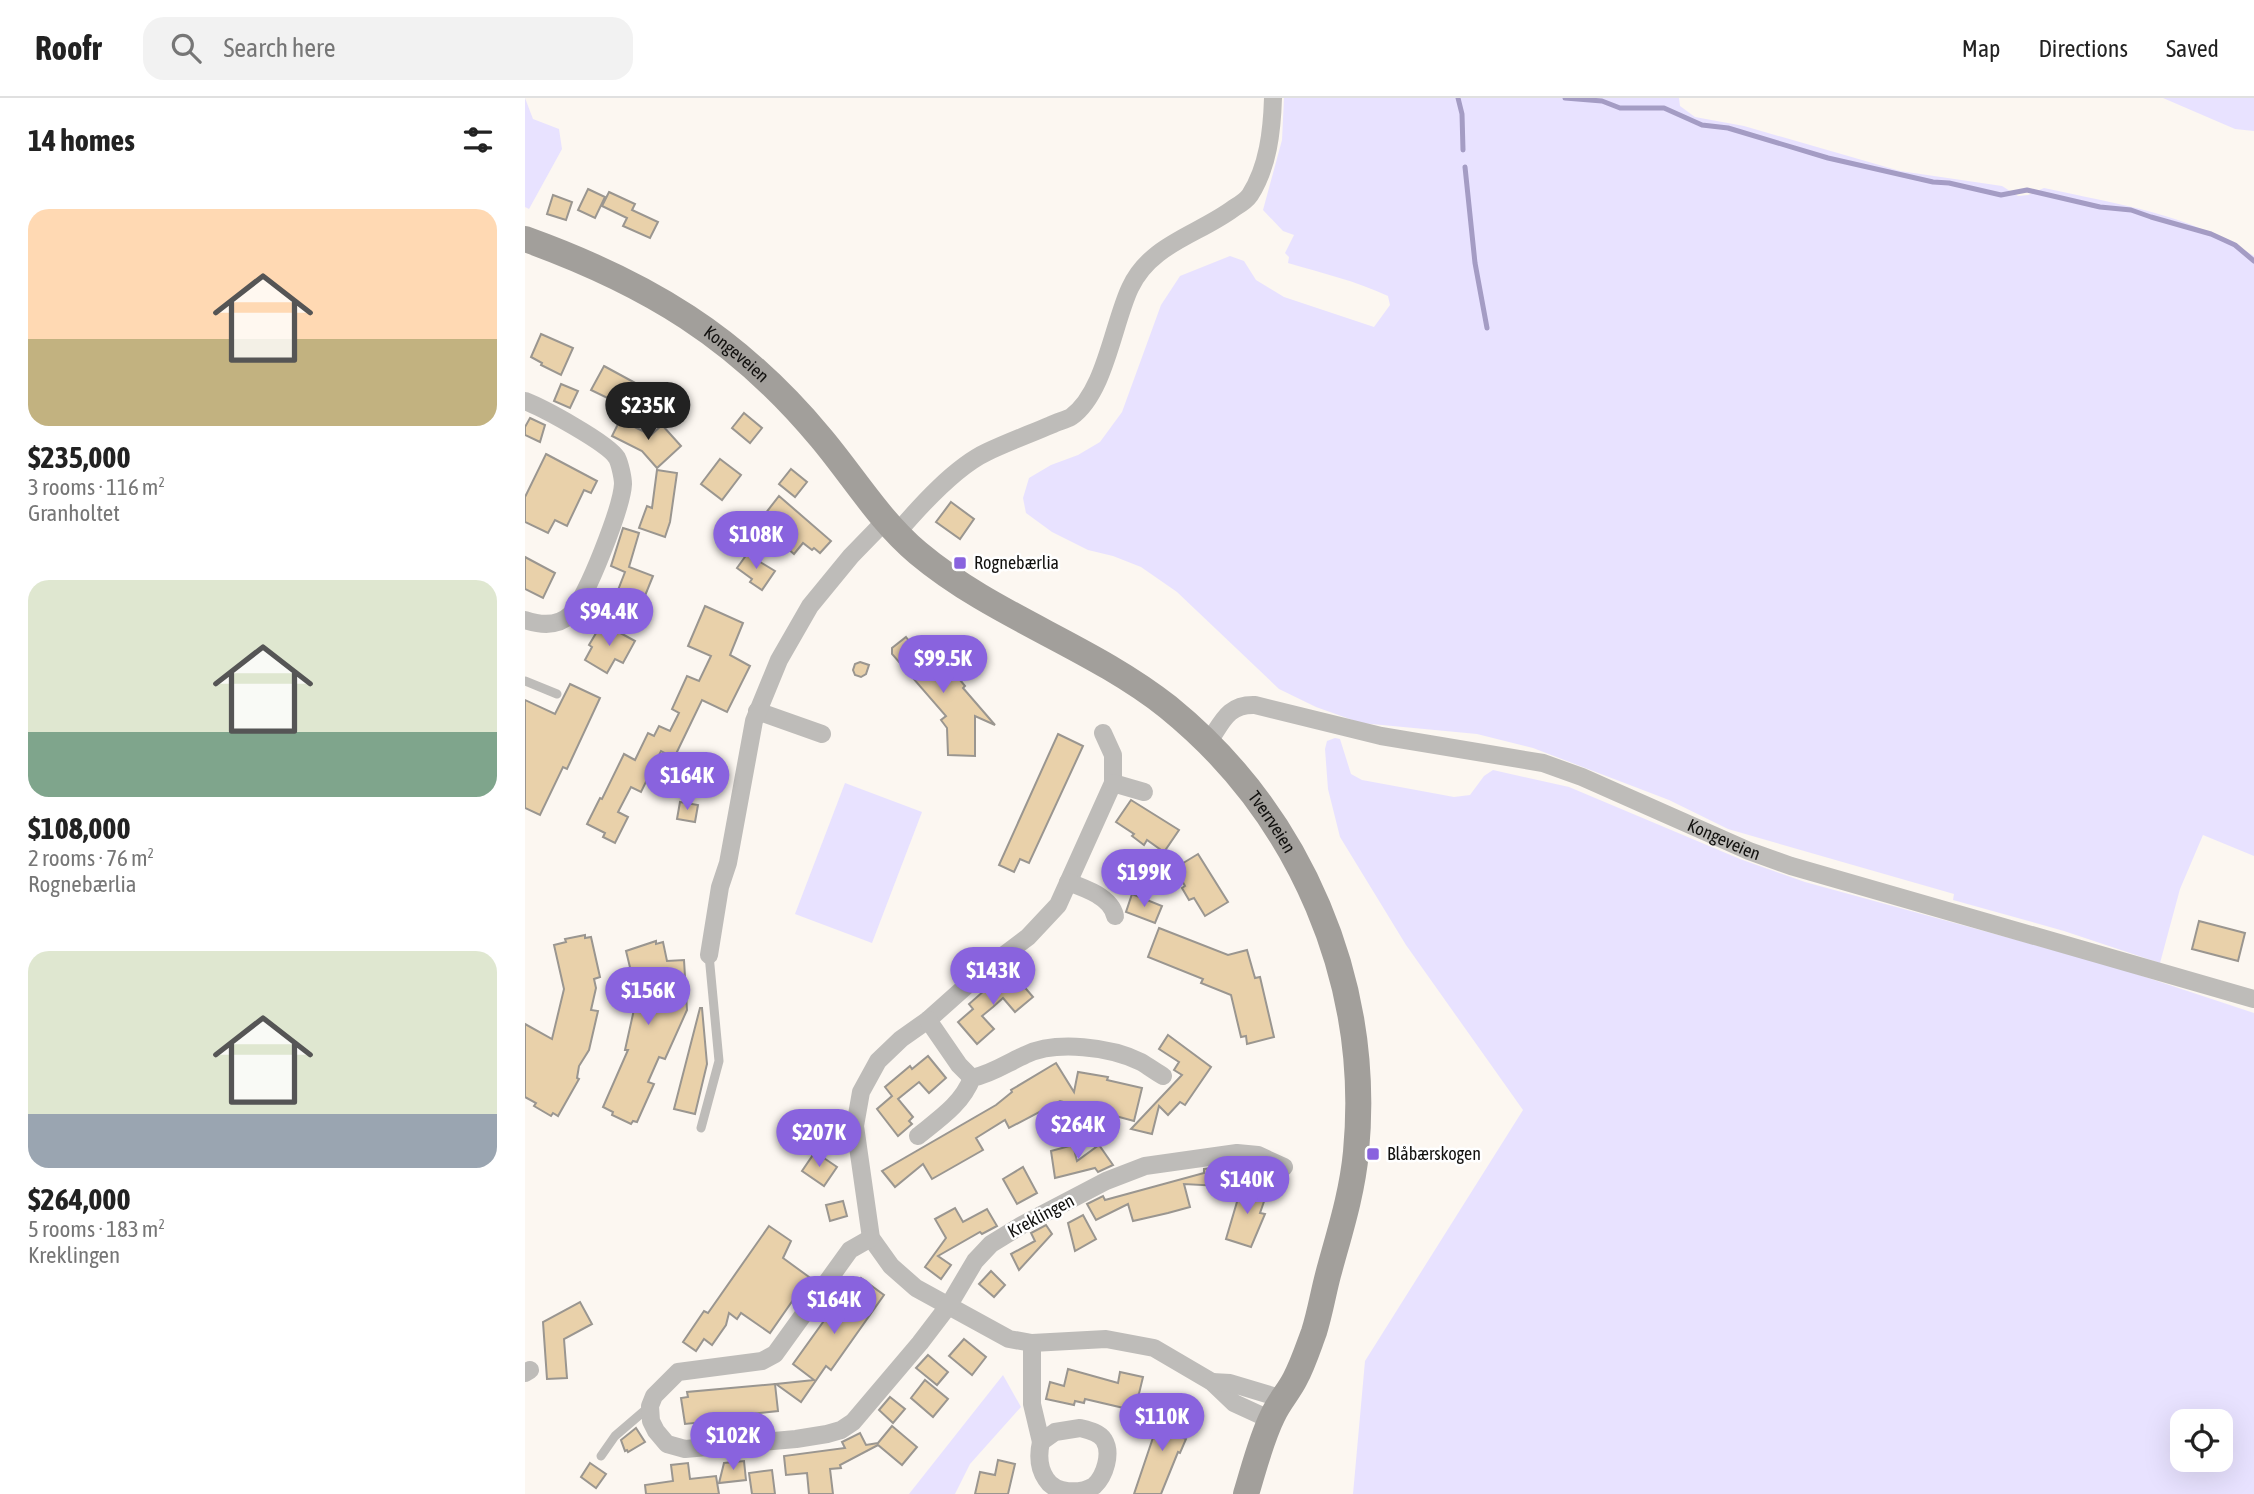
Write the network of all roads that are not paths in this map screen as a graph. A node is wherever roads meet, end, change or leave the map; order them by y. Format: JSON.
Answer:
{"nodes":[{"id":1,"x":1273,"y":98,"type":"edge"},
{"id":2,"x":525,"y":239,"type":"edge"},
{"id":3,"x":525,"y":401,"type":"edge"},
{"id":4,"x":891,"y":527,"type":"junction"},
{"id":5,"x":525,"y":620,"type":"edge"},
{"id":6,"x":525,"y":681,"type":"edge"},
{"id":7,"x":557,"y":694,"type":"dead end"},
{"id":8,"x":758,"y":711,"type":"junction"},
{"id":9,"x":1103,"y":733,"type":"dead end"},
{"id":10,"x":822,"y":734,"type":"dead end"},
{"id":11,"x":1208,"y":743,"type":"junction"},
{"id":12,"x":1113,"y":783,"type":"junction"},
{"id":13,"x":1144,"y":792,"type":"dead end"},
{"id":14,"x":1068,"y":882,"type":"junction"},
{"id":15,"x":1115,"y":916,"type":"dead end"},
{"id":16,"x":709,"y":955,"type":"joint"},
{"id":17,"x":2254,"y":999,"type":"edge"},
{"id":18,"x":928,"y":1020,"type":"junction"},
{"id":19,"x":1163,"y":1076,"type":"dead end"},
{"id":20,"x":972,"y":1078,"type":"junction"},
{"id":21,"x":701,"y":1128,"type":"dead end"},
{"id":22,"x":918,"y":1136,"type":"dead end"},
{"id":23,"x":1284,"y":1167,"type":"dead end"},
{"id":24,"x":871,"y":1238,"type":"junction"},
{"id":25,"x":949,"y":1305,"type":"junction"},
{"id":26,"x":1032,"y":1343,"type":"junction"},
{"id":27,"x":1212,"y":1382,"type":"junction"},
{"id":28,"x":650,"y":1406,"type":"junction"},
{"id":29,"x":1276,"y":1407,"type":"junction"},
{"id":30,"x":1041,"y":1442,"type":"junction"},
{"id":31,"x":600,"y":1456,"type":"dead end"},
{"id":32,"x":1092,"y":1491,"type":"edge"},
{"id":33,"x":1246,"y":1494,"type":"edge"}],
"edges":[{"from":1,"to":4,"type":"street"},
{"from":2,"to":4,"type":"main road","name":"Kongeveien"},
{"from":3,"to":5,"type":"street"},
{"from":4,"to":8,"type":"street"},
{"from":4,"to":11,"type":"main road","name":"Tverrveien"},
{"from":6,"to":7,"type":"lane"},
{"from":8,"to":10,"type":"street"},
{"from":8,"to":16,"type":"street"},
{"from":9,"to":12,"type":"street"},
{"from":11,"to":17,"type":"street","name":"Kongeveien"},
{"from":11,"to":29,"type":"main road","name":"Tverrveien"},
{"from":12,"to":13,"type":"street"},
{"from":12,"to":14,"type":"street"},
{"from":14,"to":15,"type":"street"},
{"from":14,"to":18,"type":"street"},
{"from":16,"to":21,"type":"lane"},
{"from":18,"to":20,"type":"street"},
{"from":18,"to":24,"type":"street"},
{"from":19,"to":20,"type":"street"},
{"from":20,"to":22,"type":"street"},
{"from":23,"to":25,"type":"street","name":"Kreklingen"},
{"from":24,"to":25,"type":"street"},
{"from":24,"to":28,"type":"street"},
{"from":25,"to":26,"type":"street"},
{"from":25,"to":28,"type":"street","name":"Kreklingen"},
{"from":26,"to":27,"type":"street"},
{"from":26,"to":30,"type":"street"},
{"from":27,"to":29,"type":"street"},
{"from":27,"to":29,"type":"street"},
{"from":28,"to":31,"type":"lane"},
{"from":29,"to":33,"type":"main road","name":"Tverrveien"},
{"from":30,"to":32,"type":"street"},
{"from":30,"to":32,"type":"street"}]}
